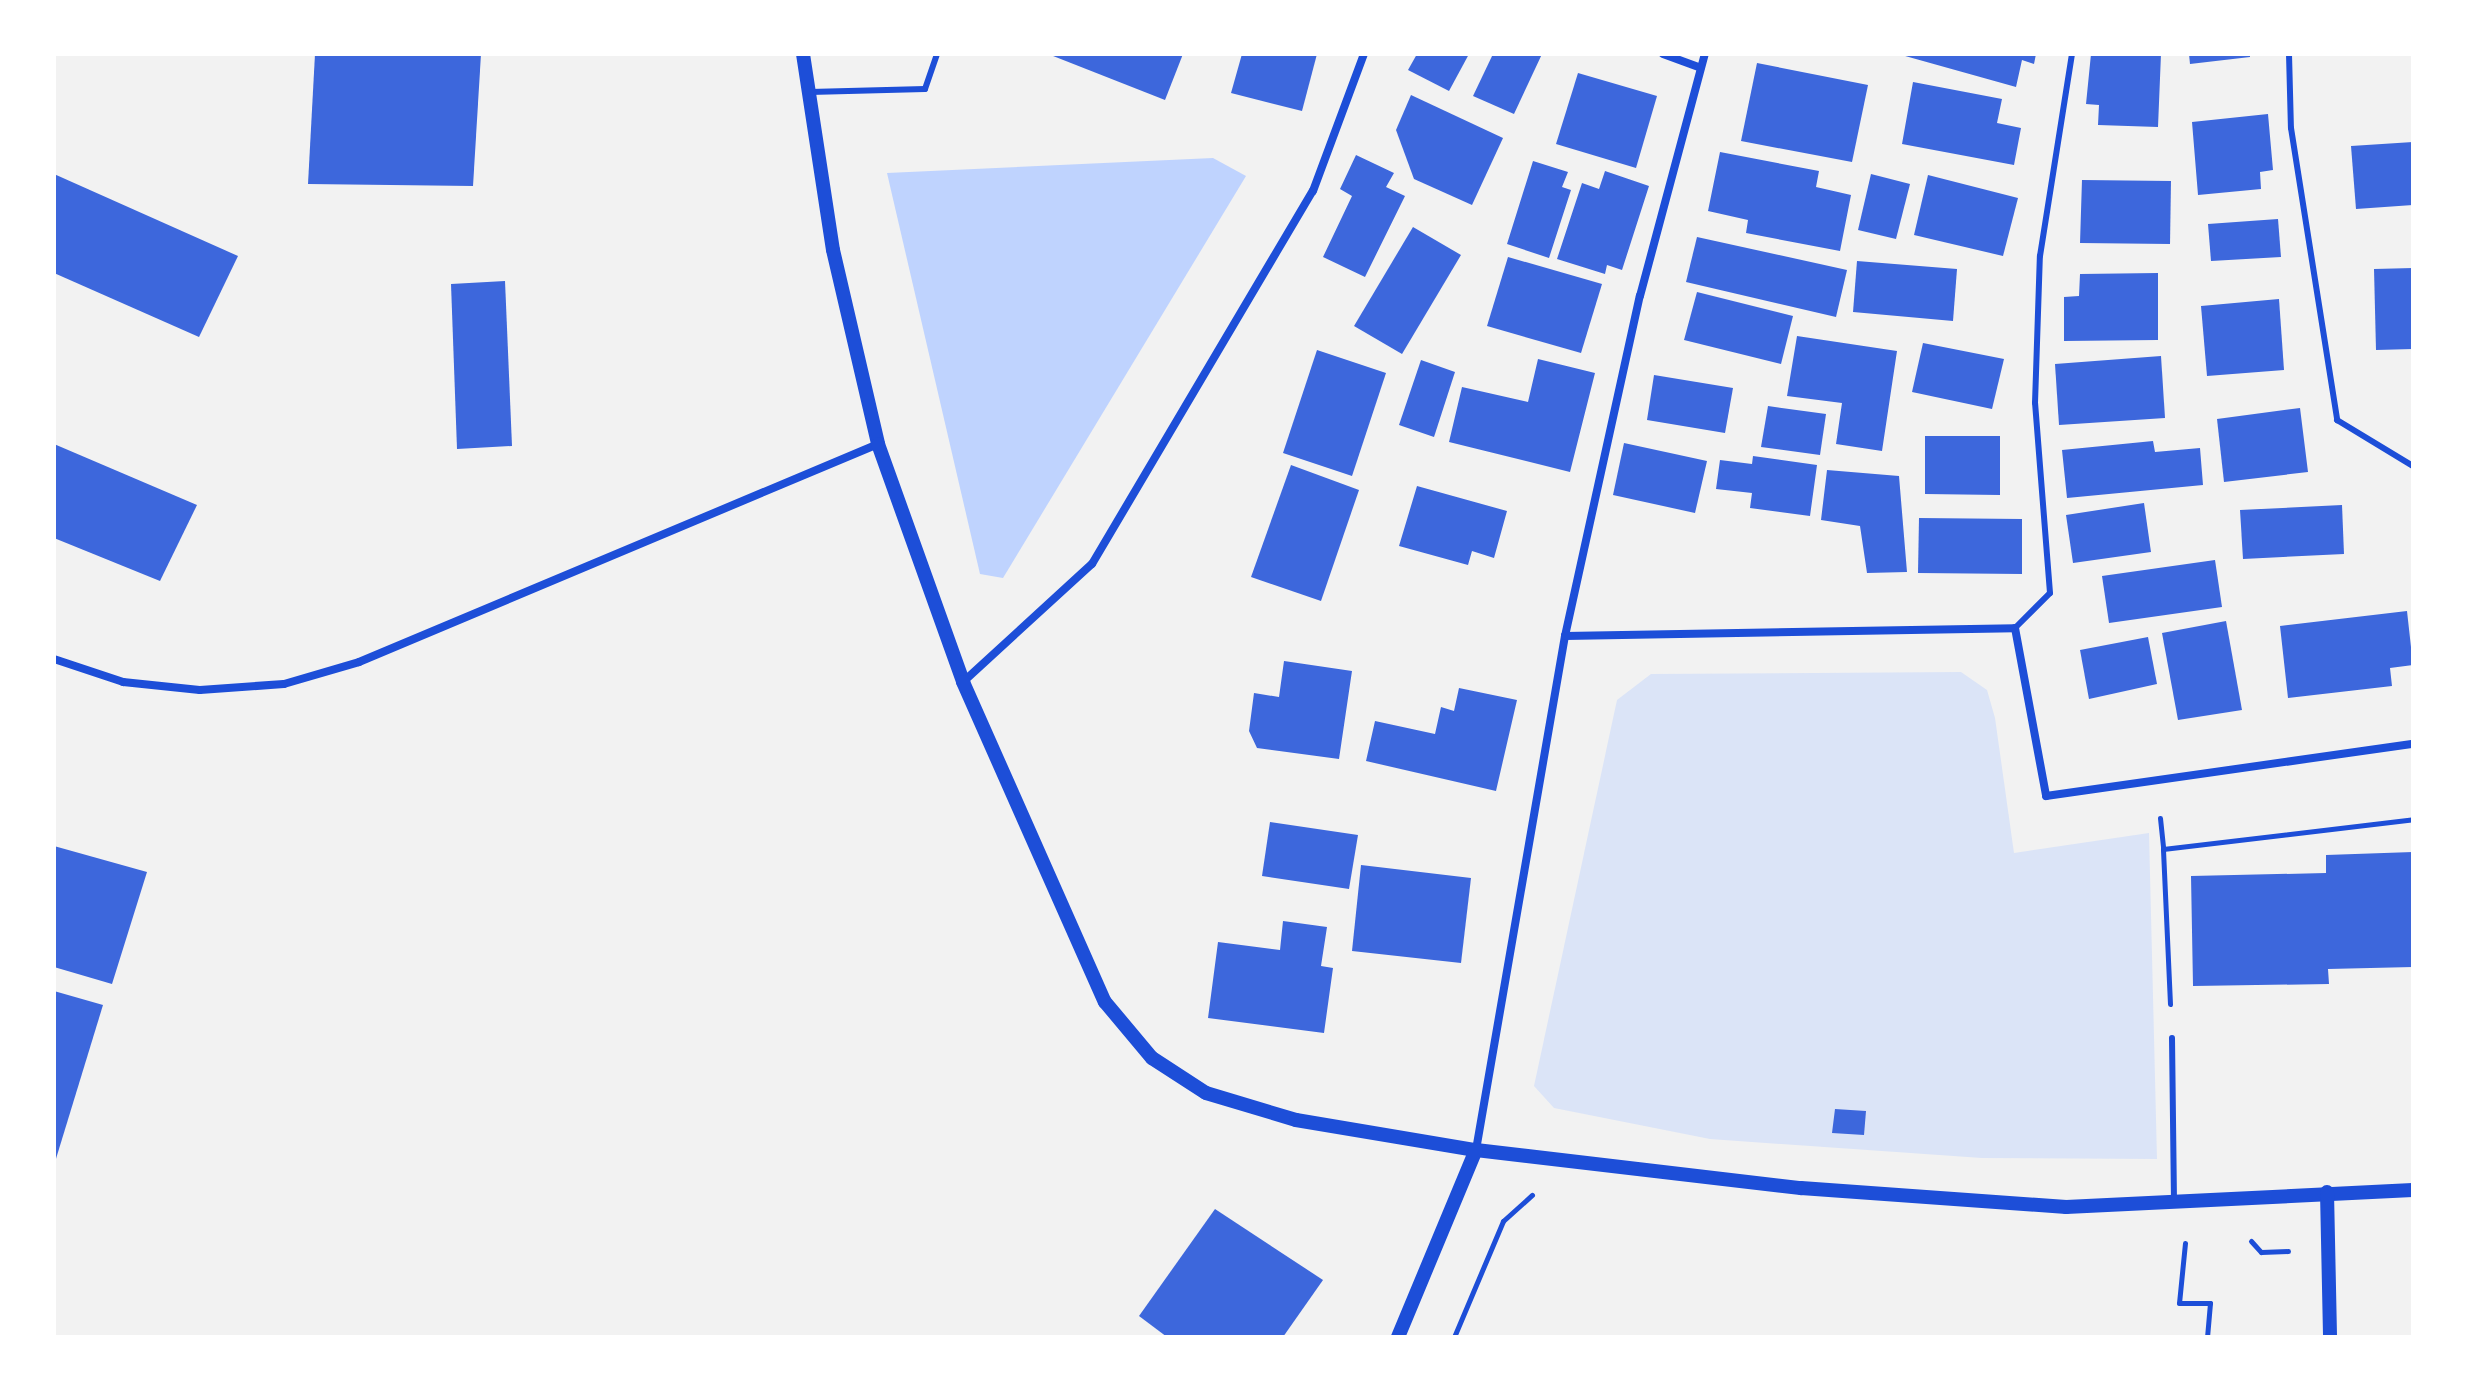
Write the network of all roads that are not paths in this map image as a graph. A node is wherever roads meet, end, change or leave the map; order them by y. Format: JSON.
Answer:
{"nodes":[{"id":1,"x":803,"y":54,"type":"edge"},
{"id":2,"x":937,"y":54,"type":"edge"},
{"id":3,"x":1364,"y":54,"type":"edge"},
{"id":4,"x":1663,"y":54,"type":"edge"},
{"id":5,"x":1705,"y":54,"type":"edge"},
{"id":6,"x":2072,"y":54,"type":"edge"},
{"id":7,"x":2289,"y":54,"type":"edge"},
{"id":8,"x":1701,"y":68,"type":"junction"},
{"id":9,"x":808,"y":92,"type":"junction"},
{"id":10,"x":878,"y":444,"type":"junction"},
{"id":11,"x":2413,"y":466,"type":"edge"},
{"id":12,"x":2015,"y":628,"type":"junction"},
{"id":13,"x":1565,"y":636,"type":"junction"},
{"id":14,"x":54,"y":659,"type":"edge"},
{"id":15,"x":963,"y":682,"type":"junction"},
{"id":16,"x":2413,"y":744,"type":"edge"},
{"id":17,"x":2172,"y":1038,"type":"road end"},
{"id":18,"x":1476,"y":1150,"type":"junction"},
{"id":19,"x":2413,"y":1190,"type":"edge"},
{"id":20,"x":2327,"y":1192,"type":"junction"},
{"id":21,"x":2174,"y":1202,"type":"junction"},
{"id":22,"x":1398,"y":1337,"type":"edge"},
{"id":23,"x":2330,"y":1337,"type":"edge"}],
"edges":[{"from":1,"to":9,"type":"street"},
{"from":2,"to":9,"type":"lane"},
{"from":3,"to":15,"type":"street"},
{"from":4,"to":8,"type":"street"},
{"from":5,"to":8,"type":"street"},
{"from":6,"to":12,"type":"lane"},
{"from":7,"to":11,"type":"lane"},
{"from":8,"to":13,"type":"street"},
{"from":9,"to":10,"type":"street"},
{"from":10,"to":14,"type":"street"},
{"from":10,"to":15,"type":"street"},
{"from":12,"to":13,"type":"street"},
{"from":12,"to":16,"type":"street"},
{"from":13,"to":18,"type":"street"},
{"from":15,"to":18,"type":"street"},
{"from":17,"to":21,"type":"lane"},
{"from":18,"to":21,"type":"street"},
{"from":18,"to":22,"type":"street"},
{"from":19,"to":20,"type":"street"},
{"from":20,"to":21,"type":"street"},
{"from":20,"to":23,"type":"street"}]}
